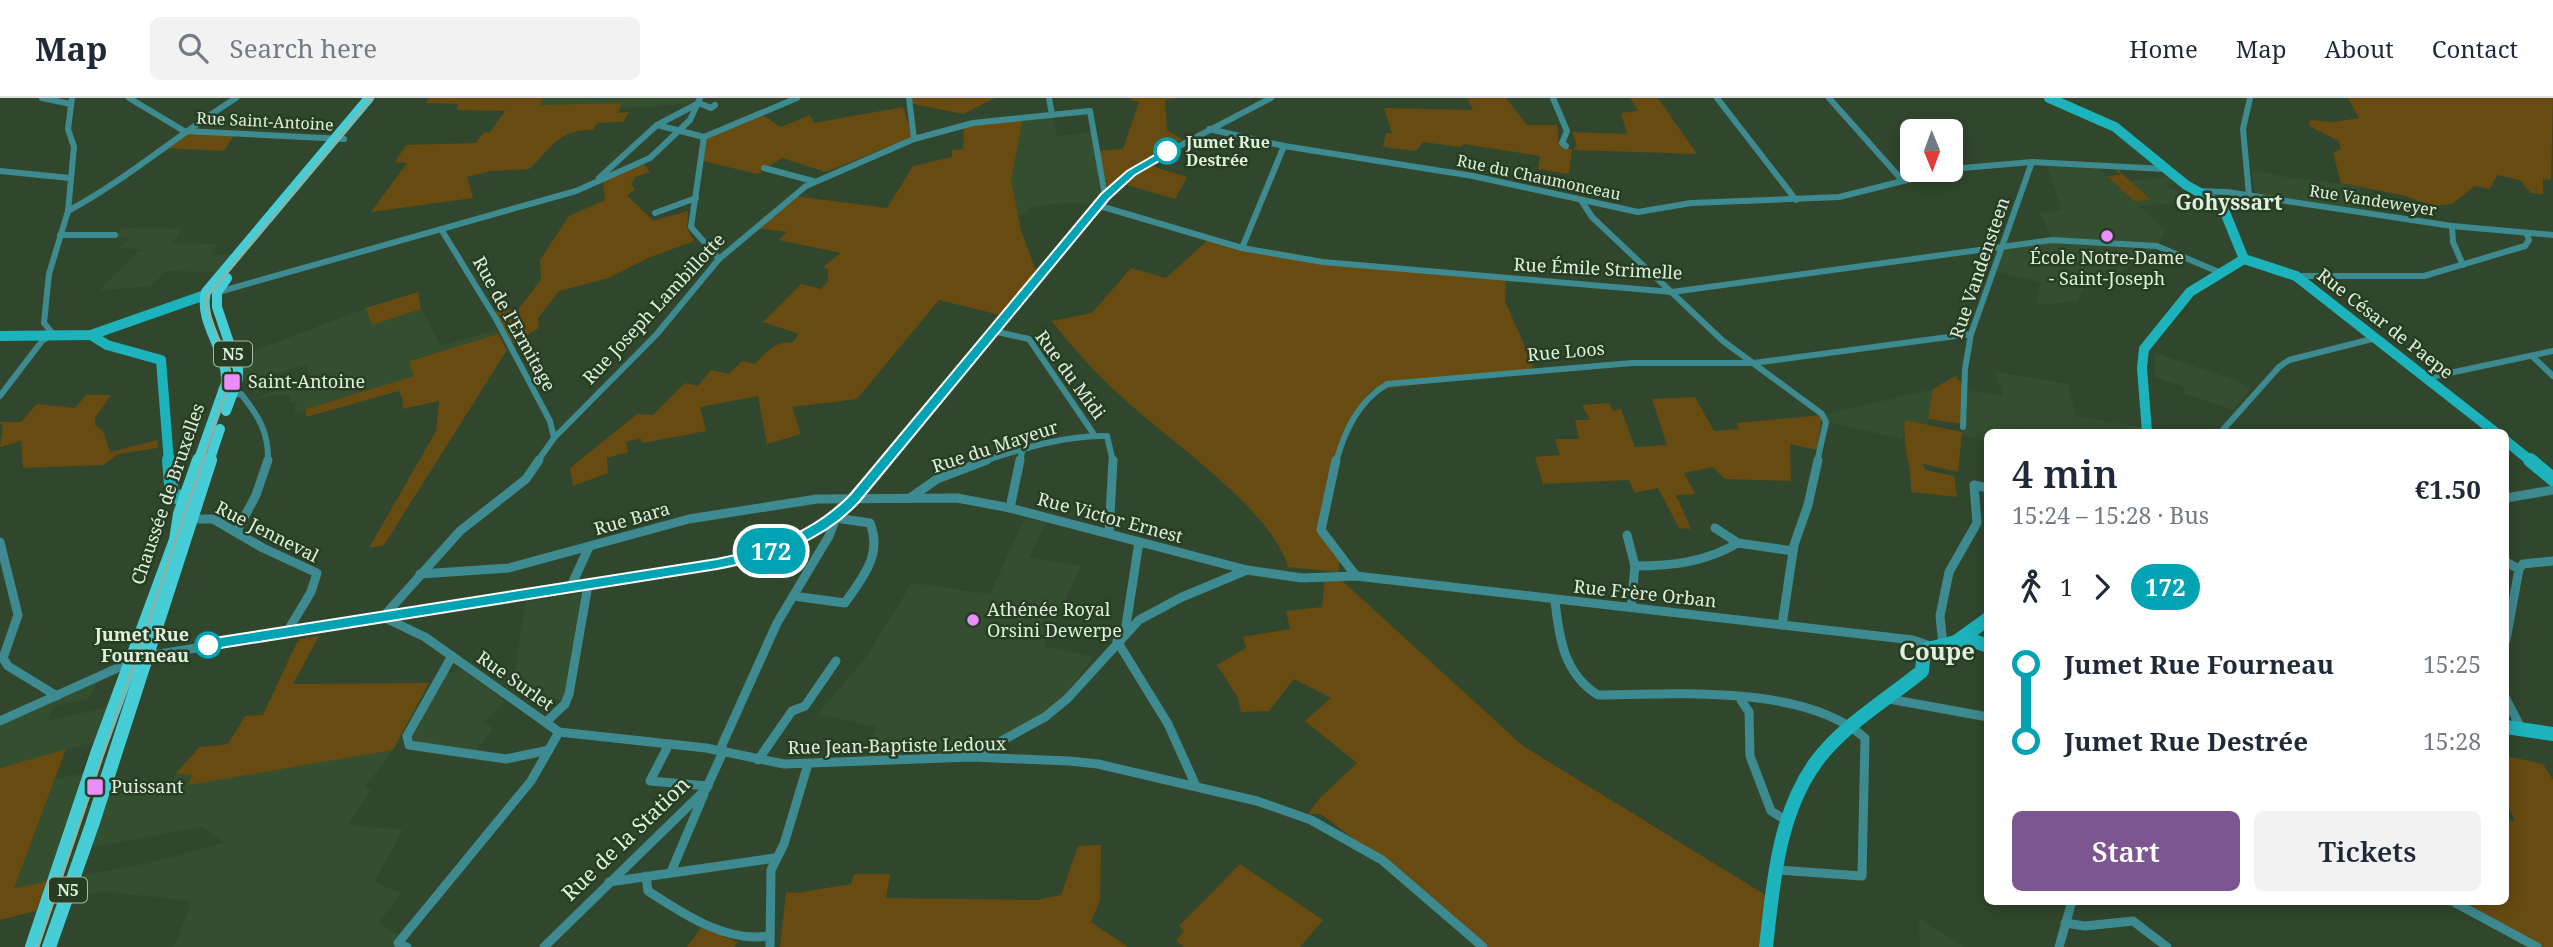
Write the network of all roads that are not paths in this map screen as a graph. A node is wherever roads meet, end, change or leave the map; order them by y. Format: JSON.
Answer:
{"nodes":[{"id":1,"x":42,"y":98,"type":"edge"},
{"id":2,"x":128,"y":98,"type":"edge"},
{"id":3,"x":236,"y":98,"type":"edge"},
{"id":4,"x":369,"y":98,"type":"edge"},
{"id":5,"x":378,"y":98,"type":"edge"},
{"id":6,"x":797,"y":98,"type":"edge"},
{"id":7,"x":909,"y":98,"type":"edge"},
{"id":8,"x":1049,"y":98,"type":"edge"},
{"id":9,"x":1271,"y":98,"type":"edge"},
{"id":10,"x":1553,"y":98,"type":"edge"},
{"id":11,"x":1717,"y":98,"type":"edge"},
{"id":12,"x":1829,"y":98,"type":"edge"},
{"id":13,"x":2049,"y":98,"type":"edge"},
{"id":14,"x":2250,"y":98,"type":"edge"},
{"id":15,"x":700,"y":100,"type":"edge"},
{"id":16,"x":71,"y":101,"type":"edge"},
{"id":17,"x":715,"y":105,"type":"dead end"},
{"id":18,"x":1052,"y":115,"type":"junction"},
{"id":19,"x":657,"y":125,"type":"junction"},
{"id":20,"x":1209,"y":129,"type":"junction"},
{"id":21,"x":679,"y":130,"type":"junction"},
{"id":22,"x":184,"y":131,"type":"junction"},
{"id":23,"x":704,"y":137,"type":"junction"},
{"id":24,"x":339,"y":139,"type":"junction"},
{"id":25,"x":914,"y":139,"type":"junction"},
{"id":26,"x":1284,"y":146,"type":"junction"},
{"id":27,"x":1566,"y":146,"type":"dead end"},
{"id":28,"x":2032,"y":162,"type":"junction"},
{"id":29,"x":764,"y":168,"type":"dead end"},
{"id":30,"x":1964,"y":168,"type":"edge"},
{"id":31,"x":2168,"y":169,"type":"junction"},
{"id":32,"x":0,"y":171,"type":"edge"},
{"id":33,"x":70,"y":178,"type":"junction"},
{"id":34,"x":1900,"y":178,"type":"edge"},
{"id":35,"x":813,"y":181,"type":"junction"},
{"id":36,"x":1900,"y":181,"type":"edge"},
{"id":37,"x":594,"y":182,"type":"junction"},
{"id":38,"x":2198,"y":191,"type":"junction"},
{"id":39,"x":2227,"y":192,"type":"junction"},
{"id":40,"x":2249,"y":195,"type":"junction"},
{"id":41,"x":1105,"y":196,"type":"junction"},
{"id":42,"x":696,"y":198,"type":"junction"},
{"id":43,"x":1581,"y":200,"type":"junction"},
{"id":44,"x":1796,"y":200,"type":"junction"},
{"id":45,"x":2215,"y":201,"type":"junction"},
{"id":46,"x":1100,"y":206,"type":"junction"},
{"id":47,"x":68,"y":211,"type":"junction"},
{"id":48,"x":655,"y":213,"type":"dead end"},
{"id":49,"x":2452,"y":226,"type":"junction"},
{"id":50,"x":441,"y":229,"type":"junction"},
{"id":51,"x":115,"y":234,"type":"dead end"},
{"id":52,"x":60,"y":235,"type":"junction"},
{"id":53,"x":2527,"y":235,"type":"junction"},
{"id":54,"x":2553,"y":238,"type":"edge"},
{"id":55,"x":2003,"y":246,"type":"junction"},
{"id":56,"x":1242,"y":248,"type":"junction"},
{"id":57,"x":719,"y":259,"type":"junction"},
{"id":58,"x":2244,"y":259,"type":"junction"},
{"id":59,"x":2463,"y":265,"type":"junction"},
{"id":60,"x":2219,"y":272,"type":"junction"},
{"id":61,"x":2296,"y":276,"type":"junction"},
{"id":62,"x":1672,"y":292,"type":"junction"},
{"id":63,"x":211,"y":294,"type":"junction"},
{"id":64,"x":993,"y":331,"type":"junction"},
{"id":65,"x":52,"y":334,"type":"junction"},
{"id":66,"x":1972,"y":334,"type":"junction"},
{"id":67,"x":91,"y":335,"type":"junction"},
{"id":68,"x":0,"y":336,"type":"edge"},
{"id":69,"x":2376,"y":338,"type":"junction"},
{"id":70,"x":2553,"y":351,"type":"edge"},
{"id":71,"x":2532,"y":356,"type":"junction"},
{"id":72,"x":1754,"y":363,"type":"junction"},
{"id":73,"x":2553,"y":376,"type":"edge"},
{"id":74,"x":2426,"y":378,"type":"junction"},
{"id":75,"x":226,"y":395,"type":"junction"},
{"id":76,"x":0,"y":396,"type":"edge"},
{"id":77,"x":1963,"y":428,"type":"dead end"},
{"id":78,"x":2147,"y":429,"type":"edge"},
{"id":79,"x":2224,"y":429,"type":"edge"},
{"id":80,"x":2491,"y":429,"type":"edge"},
{"id":81,"x":1093,"y":433,"type":"junction"},
{"id":82,"x":554,"y":438,"type":"junction"},
{"id":83,"x":2509,"y":443,"type":"edge"},
{"id":84,"x":1023,"y":452,"type":"junction"},
{"id":85,"x":2553,"y":479,"type":"edge"},
{"id":86,"x":1984,"y":487,"type":"edge"},
{"id":87,"x":2553,"y":490,"type":"edge"},
{"id":88,"x":193,"y":496,"type":"junction"},
{"id":89,"x":2509,"y":497,"type":"edge"},
{"id":90,"x":854,"y":498,"type":"junction"},
{"id":91,"x":910,"y":498,"type":"junction"},
{"id":92,"x":1010,"y":508,"type":"junction"},
{"id":93,"x":836,"y":517,"type":"junction"},
{"id":94,"x":186,"y":520,"type":"junction"},
{"id":95,"x":1715,"y":528,"type":"dead end"},
{"id":96,"x":237,"y":531,"type":"junction"},
{"id":97,"x":1109,"y":533,"type":"junction"},
{"id":98,"x":1626,"y":535,"type":"dead end"},
{"id":99,"x":0,"y":542,"type":"edge"},
{"id":100,"x":1139,"y":542,"type":"junction"},
{"id":101,"x":1738,"y":543,"type":"junction"},
{"id":102,"x":589,"y":547,"type":"junction"},
{"id":103,"x":1794,"y":551,"type":"junction"},
{"id":104,"x":2553,"y":561,"type":"edge"},
{"id":105,"x":2509,"y":564,"type":"edge"},
{"id":106,"x":1635,"y":566,"type":"junction"},
{"id":107,"x":2519,"y":569,"type":"junction"},
{"id":108,"x":1247,"y":570,"type":"junction"},
{"id":109,"x":419,"y":574,"type":"junction"},
{"id":110,"x":1356,"y":576,"type":"junction"},
{"id":111,"x":588,"y":585,"type":"junction"},
{"id":112,"x":570,"y":588,"type":"junction"},
{"id":113,"x":793,"y":596,"type":"junction"},
{"id":114,"x":1555,"y":601,"type":"junction"},
{"id":115,"x":1631,"y":607,"type":"junction"},
{"id":116,"x":383,"y":617,"type":"junction"},
{"id":117,"x":1984,"y":622,"type":"edge"},
{"id":118,"x":2509,"y":624,"type":"edge"},
{"id":119,"x":1782,"y":625,"type":"junction"},
{"id":120,"x":288,"y":632,"type":"junction"},
{"id":121,"x":1125,"y":632,"type":"junction"},
{"id":122,"x":1968,"y":633,"type":"junction"},
{"id":123,"x":1117,"y":641,"type":"junction"},
{"id":124,"x":1984,"y":643,"type":"edge"},
{"id":125,"x":1937,"y":645,"type":"junction"},
{"id":126,"x":452,"y":656,"type":"junction"},
{"id":127,"x":137,"y":660,"type":"junction"},
{"id":128,"x":836,"y":661,"type":"dead end"},
{"id":129,"x":57,"y":696,"type":"junction"},
{"id":130,"x":1889,"y":699,"type":"junction"},
{"id":131,"x":1741,"y":700,"type":"junction"},
{"id":132,"x":2509,"y":705,"type":"edge"},
{"id":133,"x":1984,"y":716,"type":"edge"},
{"id":134,"x":0,"y":721,"type":"edge"},
{"id":135,"x":546,"y":722,"type":"junction"},
{"id":136,"x":1854,"y":727,"type":"junction"},
{"id":137,"x":2509,"y":728,"type":"edge"},
{"id":138,"x":2522,"y":730,"type":"junction"},
{"id":139,"x":559,"y":732,"type":"junction"},
{"id":140,"x":2553,"y":734,"type":"edge"},
{"id":141,"x":669,"y":744,"type":"junction"},
{"id":142,"x":549,"y":750,"type":"junction"},
{"id":143,"x":723,"y":752,"type":"junction"},
{"id":144,"x":972,"y":757,"type":"junction"},
{"id":145,"x":758,"y":760,"type":"junction"},
{"id":146,"x":808,"y":764,"type":"junction"},
{"id":147,"x":1196,"y":786,"type":"junction"},
{"id":148,"x":707,"y":788,"type":"junction"},
{"id":149,"x":1789,"y":822,"type":"junction"},
{"id":150,"x":775,"y":858,"type":"junction"},
{"id":151,"x":1778,"y":870,"type":"junction"},
{"id":152,"x":671,"y":872,"type":"junction"},
{"id":153,"x":646,"y":876,"type":"junction"},
{"id":154,"x":608,"y":882,"type":"junction"},
{"id":155,"x":2071,"y":905,"type":"edge"},
{"id":156,"x":2459,"y":905,"type":"edge"},
{"id":157,"x":2065,"y":923,"type":"junction"},
{"id":158,"x":769,"y":942,"type":"edge"},
{"id":159,"x":32,"y":947,"type":"edge"},
{"id":160,"x":49,"y":947,"type":"edge"},
{"id":161,"x":407,"y":947,"type":"edge"},
{"id":162,"x":544,"y":947,"type":"edge"},
{"id":163,"x":1483,"y":947,"type":"edge"},
{"id":164,"x":1766,"y":947,"type":"edge"},
{"id":165,"x":2059,"y":947,"type":"edge"},
{"id":166,"x":2167,"y":947,"type":"edge"},
{"id":167,"x":2537,"y":947,"type":"edge"}],
"edges":[{"from":1,"to":16,"type":"street"},
{"from":2,"to":22,"type":"street"},
{"from":3,"to":22,"type":"street"},
{"from":4,"to":24,"type":"main road"},
{"from":5,"to":24,"type":"main road"},
{"from":6,"to":23,"type":"street"},
{"from":7,"to":25,"type":"street"},
{"from":8,"to":18,"type":"street"},
{"from":9,"to":20,"type":"street"},
{"from":10,"to":27,"type":"street"},
{"from":11,"to":44,"type":"street"},
{"from":12,"to":34,"type":"street"},
{"from":13,"to":31,"type":"street"},
{"from":14,"to":40,"type":"street"},
{"from":15,"to":17,"type":"street"},
{"from":15,"to":19,"type":"street"},
{"from":15,"to":21,"type":"street"},
{"from":16,"to":33,"type":"street"},
{"from":18,"to":25,"type":"street","name":"Rue Joseph Lambillotte"},
{"from":18,"to":41,"type":"street","name":"Rue Joseph Lambillotte"},
{"from":19,"to":21,"type":"street"},
{"from":19,"to":37,"type":"street"},
{"from":20,"to":26,"type":"street","name":"Rue du Chaumonceau"},
{"from":20,"to":41,"type":"street"},
{"from":21,"to":23,"type":"street"},
{"from":21,"to":37,"type":"street"},
{"from":22,"to":24,"type":"street","name":"Rue Saint-Antoine"},
{"from":22,"to":47,"type":"street"},
{"from":23,"to":42,"type":"street"},
{"from":24,"to":63,"type":"main road"},
{"from":25,"to":35,"type":"street","name":"Rue Joseph Lambillotte"},
{"from":26,"to":43,"type":"street","name":"Rue du Chaumonceau"},
{"from":26,"to":56,"type":"street"},
{"from":28,"to":30,"type":"street","name":"Rue du Chaumonceau"},
{"from":28,"to":31,"type":"street","name":"Rue du Chaumonceau"},
{"from":28,"to":55,"type":"street","name":"Rue Vandensteen"},
{"from":29,"to":35,"type":"street"},
{"from":31,"to":38,"type":"street"},
{"from":32,"to":33,"type":"street"},
{"from":33,"to":47,"type":"street"},
{"from":35,"to":57,"type":"street","name":"Rue Joseph Lambillotte"},
{"from":36,"to":44,"type":"street","name":"Rue du Chaumonceau"},
{"from":37,"to":50,"type":"street"},
{"from":38,"to":39,"type":"street","name":"Rue Vandeweyer"},
{"from":38,"to":45,"type":"street"},
{"from":39,"to":40,"type":"street","name":"Rue Vandeweyer"},
{"from":39,"to":45,"type":"street"},
{"from":40,"to":49,"type":"street","name":"Rue Vandeweyer"},
{"from":41,"to":46,"type":"street"},
{"from":42,"to":48,"type":"street"},
{"from":42,"to":57,"type":"street"},
{"from":43,"to":44,"type":"street","name":"Rue du Chaumonceau"},
{"from":43,"to":62,"type":"street"},
{"from":45,"to":58,"type":"street"},
{"from":46,"to":56,"type":"street","name":"Rue Émile Strimelle"},
{"from":46,"to":64,"type":"street"},
{"from":47,"to":52,"type":"street"},
{"from":49,"to":53,"type":"street","name":"Rue Vandeweyer"},
{"from":49,"to":59,"type":"street","name":"Rue Vandeweyer"},
{"from":50,"to":63,"type":"street"},
{"from":50,"to":82,"type":"street","name":"Rue de l'Ermitage"},
{"from":51,"to":52,"type":"street"},
{"from":52,"to":65,"type":"street"},
{"from":53,"to":54,"type":"street","name":"Rue Vandeweyer"},
{"from":53,"to":59,"type":"street"},
{"from":55,"to":60,"type":"street","name":"Rue Émile Strimelle"},
{"from":55,"to":62,"type":"street","name":"Rue Émile Strimelle"},
{"from":55,"to":66,"type":"street","name":"Rue Vandensteen"},
{"from":56,"to":62,"type":"street","name":"Rue Émile Strimelle"},
{"from":57,"to":82,"type":"street","name":"Rue Joseph Lambillotte"},
{"from":58,"to":60,"type":"street"},
{"from":58,"to":61,"type":"street","name":"Rue César de Paepe"},
{"from":59,"to":61,"type":"street"},
{"from":60,"to":78,"type":"street"},
{"from":61,"to":69,"type":"street","name":"Rue César de Paepe"},
{"from":62,"to":72,"type":"street"},
{"from":63,"to":67,"type":"street"},
{"from":63,"to":75,"type":"main road","name":"Chaussée de Bruxelles","number":"N5"},
{"from":64,"to":81,"type":"street","name":"Rue du Midi"},
{"from":64,"to":90,"type":"street"},
{"from":65,"to":67,"type":"street"},
{"from":65,"to":68,"type":"street"},
{"from":65,"to":76,"type":"street"},
{"from":66,"to":72,"type":"street","name":"Rue Loos"},
{"from":66,"to":77,"type":"street","name":"Rue Vandensteen"},
{"from":67,"to":88,"type":"street"},
{"from":69,"to":74,"type":"street","name":"Rue César de Paepe"},
{"from":69,"to":79,"type":"street"},
{"from":70,"to":71,"type":"street"},
{"from":71,"to":73,"type":"street"},
{"from":71,"to":74,"type":"street"},
{"from":72,"to":103,"type":"street"},
{"from":72,"to":110,"type":"street","name":"Rue Loos"},
{"from":74,"to":80,"type":"street","name":"Rue César de Paepe"},
{"from":75,"to":88,"type":"main road","name":"Chaussée de Bruxelles","number":"N5"},
{"from":75,"to":94,"type":"main road","name":"Chaussée de Bruxelles","number":"N5"},
{"from":75,"to":96,"type":"street"},
{"from":81,"to":84,"type":"street","name":"Rue du Mayeur"},
{"from":81,"to":97,"type":"street","name":"Rue du Midi"},
{"from":82,"to":109,"type":"street","name":"Rue Joseph Lambillotte"},
{"from":83,"to":85,"type":"street"},
{"from":84,"to":91,"type":"street","name":"Rue du Mayeur"},
{"from":84,"to":92,"type":"street"},
{"from":86,"to":125,"type":"street"},
{"from":87,"to":89,"type":"street"},
{"from":88,"to":94,"type":"main road","name":"Chaussée de Bruxelles","number":"N5"},
{"from":90,"to":91,"type":"street","name":"Rue Victor Ernest"},
{"from":90,"to":93,"type":"street"},
{"from":90,"to":102,"type":"street","name":"Rue Bara"},
{"from":91,"to":92,"type":"street","name":"Rue Victor Ernest"},
{"from":92,"to":97,"type":"street","name":"Rue Victor Ernest"},
{"from":93,"to":111,"type":"street"},
{"from":93,"to":113,"type":"street","name":"Rue de la Station"},
{"from":93,"to":113,"type":"street"},
{"from":94,"to":96,"type":"street","name":"Rue Jenneval"},
{"from":94,"to":127,"type":"main road","name":"Chaussée de Bruxelles","number":"N5"},
{"from":94,"to":127,"type":"main road","name":"Chaussée de Bruxelles","number":"N5"},
{"from":95,"to":101,"type":"street"},
{"from":96,"to":120,"type":"street","name":"Rue Jenneval"},
{"from":97,"to":100,"type":"street","name":"Rue Victor Ernest"},
{"from":98,"to":106,"type":"street"},
{"from":99,"to":129,"type":"street"},
{"from":100,"to":108,"type":"street","name":"Rue Victor Ernest"},
{"from":100,"to":121,"type":"street"},
{"from":101,"to":103,"type":"street"},
{"from":101,"to":106,"type":"street"},
{"from":102,"to":109,"type":"street","name":"Rue Bara"},
{"from":102,"to":112,"type":"street"},
{"from":103,"to":119,"type":"street"},
{"from":104,"to":107,"type":"street"},
{"from":105,"to":107,"type":"street"},
{"from":106,"to":115,"type":"street"},
{"from":107,"to":118,"type":"street"},
{"from":108,"to":110,"type":"street","name":"Rue Victor Ernest"},
{"from":108,"to":121,"type":"street"},
{"from":109,"to":116,"type":"street","name":"Rue Joseph Lambillotte"},
{"from":110,"to":114,"type":"street","name":"Rue Frère Orban"},
{"from":111,"to":112,"type":"street"},
{"from":111,"to":135,"type":"street"},
{"from":112,"to":116,"type":"street"},
{"from":113,"to":143,"type":"street","name":"Rue de la Station"},
{"from":114,"to":115,"type":"street","name":"Rue Frère Orban"},
{"from":114,"to":131,"type":"street"},
{"from":115,"to":119,"type":"street","name":"Rue Frère Orban"},
{"from":116,"to":120,"type":"street"},
{"from":116,"to":126,"type":"street","name":"Rue Surlet"},
{"from":117,"to":122,"type":"street"},
{"from":119,"to":125,"type":"street","name":"Rue Frère Orban"},
{"from":120,"to":127,"type":"street"},
{"from":121,"to":123,"type":"street"},
{"from":122,"to":124,"type":"street"},
{"from":122,"to":125,"type":"street"},
{"from":123,"to":144,"type":"street"},
{"from":123,"to":147,"type":"street"},
{"from":125,"to":130,"type":"street"},
{"from":126,"to":135,"type":"street","name":"Rue Surlet"},
{"from":126,"to":142,"type":"street"},
{"from":127,"to":129,"type":"street"},
{"from":127,"to":159,"type":"main road","name":"Chaussée de Bruxelles","number":"N5"},
{"from":127,"to":160,"type":"main road","name":"Chaussée de Bruxelles","number":"N5"},
{"from":128,"to":145,"type":"street"},
{"from":129,"to":134,"type":"street"},
{"from":130,"to":133,"type":"street"},
{"from":130,"to":136,"type":"street"},
{"from":131,"to":136,"type":"street"},
{"from":131,"to":149,"type":"street"},
{"from":132,"to":138,"type":"street"},
{"from":135,"to":139,"type":"street","name":"Rue Surlet"},
{"from":136,"to":149,"type":"street"},
{"from":136,"to":151,"type":"street"},
{"from":137,"to":138,"type":"street"},
{"from":138,"to":140,"type":"street"},
{"from":139,"to":141,"type":"street","name":"Rue Surlet"},
{"from":139,"to":142,"type":"street"},
{"from":141,"to":143,"type":"street","name":"Rue Surlet"},
{"from":141,"to":148,"type":"street"},
{"from":142,"to":161,"type":"street"},
{"from":143,"to":145,"type":"street","name":"Rue Jean-Baptiste Ledoux"},
{"from":143,"to":148,"type":"street","name":"Rue de la Station"},
{"from":144,"to":146,"type":"street","name":"Rue Jean-Baptiste Ledoux"},
{"from":144,"to":147,"type":"street","name":"Rue Jean-Baptiste Ledoux"},
{"from":145,"to":146,"type":"street","name":"Rue Jean-Baptiste Ledoux"},
{"from":146,"to":150,"type":"street"},
{"from":147,"to":163,"type":"street","name":"Rue Jean-Baptiste Ledoux"},
{"from":148,"to":152,"type":"street"},
{"from":148,"to":154,"type":"street","name":"Rue de la Station"},
{"from":149,"to":151,"type":"street"},
{"from":150,"to":152,"type":"street"},
{"from":150,"to":158,"type":"street"},
{"from":151,"to":164,"type":"street"},
{"from":152,"to":153,"type":"street"},
{"from":153,"to":154,"type":"street"},
{"from":153,"to":158,"type":"street"},
{"from":154,"to":162,"type":"street","name":"Rue de la Station"},
{"from":155,"to":157,"type":"street"},
{"from":156,"to":167,"type":"street"},
{"from":157,"to":165,"type":"street"},
{"from":157,"to":166,"type":"street"}]}
